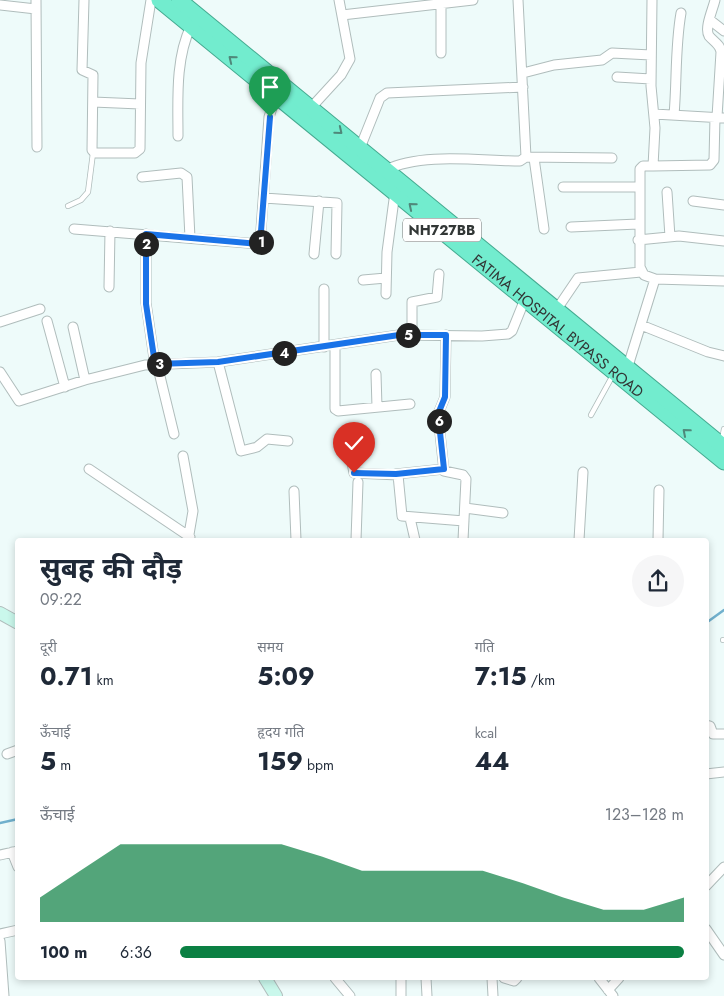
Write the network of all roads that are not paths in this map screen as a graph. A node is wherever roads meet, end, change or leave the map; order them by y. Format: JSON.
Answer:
{"nodes":[{"id":1,"x":84,"y":0,"type":"edge"},
{"id":2,"x":151,"y":0,"type":"edge"},
{"id":3,"x":159,"y":0,"type":"edge"},
{"id":4,"x":179,"y":0,"type":"edge"},
{"id":5,"x":339,"y":0,"type":"edge"},
{"id":6,"x":473,"y":0,"type":"edge"},
{"id":7,"x":518,"y":0,"type":"edge"},
{"id":8,"x":652,"y":0,"type":"edge"},
{"id":9,"x":715,"y":0,"type":"edge"},
{"id":10,"x":441,"y":3,"type":"junction"},
{"id":11,"x":36,"y":4,"type":"edge"},
{"id":12,"x":0,"y":5,"type":"edge"},
{"id":13,"x":681,"y":13,"type":"dead end"},
{"id":14,"x":342,"y":15,"type":"junction"},
{"id":15,"x":710,"y":20,"type":"junction"},
{"id":16,"x":191,"y":26,"type":"junction"},
{"id":17,"x":724,"y":31,"type":"edge"},
{"id":18,"x":441,"y":53,"type":"dead end"},
{"id":19,"x":651,"y":55,"type":"junction"},
{"id":20,"x":523,"y":73,"type":"junction"},
{"id":21,"x":617,"y":77,"type":"dead end"},
{"id":22,"x":651,"y":79,"type":"junction"},
{"id":23,"x":523,"y":87,"type":"junction"},
{"id":24,"x":276,"y":96,"type":"junction"},
{"id":25,"x":93,"y":102,"type":"junction"},
{"id":26,"x":140,"y":104,"type":"junction"},
{"id":27,"x":307,"y":113,"type":"junction"},
{"id":28,"x":654,"y":114,"type":"junction"},
{"id":29,"x":674,"y":115,"type":"junction"},
{"id":30,"x":719,"y":117,"type":"edge"},
{"id":31,"x":178,"y":136,"type":"dead end"},
{"id":32,"x":37,"y":147,"type":"dead end"},
{"id":33,"x":360,"y":148,"type":"junction"},
{"id":34,"x":93,"y":151,"type":"junction"},
{"id":35,"x":530,"y":157,"type":"junction"},
{"id":36,"x":612,"y":158,"type":"dead end"},
{"id":37,"x":653,"y":166,"type":"junction"},
{"id":38,"x":386,"y":170,"type":"junction"},
{"id":39,"x":142,"y":177,"type":"dead end"},
{"id":40,"x":563,"y":187,"type":"dead end"},
{"id":41,"x":640,"y":187,"type":"junction"},
{"id":42,"x":395,"y":192,"type":"junction"},
{"id":43,"x":667,"y":192,"type":"dead end"},
{"id":44,"x":264,"y":198,"type":"junction"},
{"id":45,"x":319,"y":201,"type":"junction"},
{"id":46,"x":693,"y":201,"type":"dead end"},
{"id":47,"x":724,"y":205,"type":"edge"},
{"id":48,"x":68,"y":206,"type":"dead end"},
{"id":49,"x":638,"y":224,"type":"junction"},
{"id":50,"x":571,"y":227,"type":"dead end"},
{"id":51,"x":74,"y":228,"type":"dead end"},
{"id":52,"x":544,"y":229,"type":"dead end"},
{"id":53,"x":110,"y":231,"type":"junction"},
{"id":54,"x":146,"y":234,"type":"junction"},
{"id":55,"x":670,"y":237,"type":"junction"},
{"id":56,"x":190,"y":238,"type":"junction"},
{"id":57,"x":638,"y":240,"type":"junction"},
{"id":58,"x":724,"y":241,"type":"edge"},
{"id":59,"x":314,"y":254,"type":"dead end"},
{"id":60,"x":336,"y":254,"type":"dead end"},
{"id":61,"x":641,"y":272,"type":"junction"},
{"id":62,"x":439,"y":274,"type":"dead end"},
{"id":63,"x":506,"y":275,"type":"junction"},
{"id":64,"x":386,"y":278,"type":"junction"},
{"id":65,"x":655,"y":279,"type":"junction"},
{"id":66,"x":363,"y":280,"type":"dead end"},
{"id":67,"x":724,"y":281,"type":"edge"},
{"id":68,"x":110,"y":287,"type":"dead end"},
{"id":69,"x":324,"y":289,"type":"dead end"},
{"id":70,"x":386,"y":294,"type":"dead end"},
{"id":71,"x":524,"y":298,"type":"junction"},
{"id":72,"x":40,"y":309,"type":"dead end"},
{"id":73,"x":557,"y":309,"type":"junction"},
{"id":74,"x":47,"y":321,"type":"dead end"},
{"id":75,"x":0,"y":322,"type":"edge"},
{"id":76,"x":641,"y":325,"type":"junction"},
{"id":77,"x":73,"y":327,"type":"dead end"},
{"id":78,"x":412,"y":335,"type":"junction"},
{"id":79,"x":446,"y":335,"type":"junction"},
{"id":80,"x":335,"y":345,"type":"junction"},
{"id":81,"x":324,"y":347,"type":"junction"},
{"id":82,"x":724,"y":356,"type":"edge"},
{"id":83,"x":218,"y":362,"type":"junction"},
{"id":84,"x":156,"y":364,"type":"junction"},
{"id":85,"x":622,"y":369,"type":"junction"},
{"id":86,"x":0,"y":372,"type":"edge"},
{"id":87,"x":376,"y":374,"type":"dead end"},
{"id":88,"x":85,"y":380,"type":"junction"},
{"id":89,"x":65,"y":387,"type":"junction"},
{"id":90,"x":410,"y":404,"type":"dead end"},
{"id":91,"x":377,"y":407,"type":"junction"},
{"id":92,"x":591,"y":415,"type":"dead end"},
{"id":93,"x":174,"y":434,"type":"dead end"},
{"id":94,"x":723,"y":440,"type":"edge"},
{"id":95,"x":288,"y":441,"type":"dead end"},
{"id":96,"x":350,"y":448,"type":"dead end"},
{"id":97,"x":183,"y":456,"type":"dead end"},
{"id":98,"x":724,"y":462,"type":"edge"},
{"id":99,"x":89,"y":469,"type":"dead end"},
{"id":100,"x":444,"y":469,"type":"junction"},
{"id":101,"x":583,"y":472,"type":"dead end"},
{"id":102,"x":396,"y":474,"type":"junction"},
{"id":103,"x":358,"y":482,"type":"dead end"},
{"id":104,"x":659,"y":490,"type":"dead end"},
{"id":105,"x":294,"y":491,"type":"dead end"},
{"id":106,"x":465,"y":508,"type":"junction"},
{"id":107,"x":503,"y":513,"type":"dead end"},
{"id":108,"x":410,"y":518,"type":"junction"},
{"id":109,"x":464,"y":521,"type":"junction"},
{"id":110,"x":189,"y":538,"type":"edge"},
{"id":111,"x":296,"y":538,"type":"edge"},
{"id":112,"x":356,"y":538,"type":"edge"},
{"id":113,"x":415,"y":538,"type":"edge"},
{"id":114,"x":463,"y":538,"type":"edge"},
{"id":115,"x":579,"y":538,"type":"edge"},
{"id":116,"x":658,"y":538,"type":"edge"},
{"id":117,"x":0,"y":613,"type":"edge"},
{"id":118,"x":15,"y":621,"type":"edge"},
{"id":119,"x":709,"y":726,"type":"edge"},
{"id":120,"x":724,"y":734,"type":"edge"},
{"id":121,"x":15,"y":751,"type":"edge"},
{"id":122,"x":7,"y":754,"type":"dead end"},
{"id":123,"x":724,"y":772,"type":"edge"},
{"id":124,"x":709,"y":774,"type":"edge"},
{"id":125,"x":15,"y":851,"type":"edge"},
{"id":126,"x":0,"y":855,"type":"edge"},
{"id":127,"x":724,"y":867,"type":"edge"},
{"id":128,"x":709,"y":883,"type":"edge"},
{"id":129,"x":15,"y":931,"type":"edge"},
{"id":130,"x":1,"y":933,"type":"edge"},
{"id":131,"x":709,"y":933,"type":"edge"},
{"id":132,"x":724,"y":955,"type":"edge"},
{"id":133,"x":268,"y":980,"type":"edge"},
{"id":134,"x":338,"y":980,"type":"edge"},
{"id":135,"x":401,"y":980,"type":"edge"},
{"id":136,"x":426,"y":980,"type":"edge"},
{"id":137,"x":492,"y":980,"type":"edge"},
{"id":138,"x":601,"y":980,"type":"edge"},
{"id":139,"x":618,"y":980,"type":"edge"},
{"id":140,"x":611,"y":993,"type":"edge"},
{"id":141,"x":4,"y":996,"type":"edge"},
{"id":142,"x":276,"y":996,"type":"edge"},
{"id":143,"x":350,"y":996,"type":"edge"},
{"id":144,"x":401,"y":996,"type":"edge"},
{"id":145,"x":427,"y":996,"type":"edge"},
{"id":146,"x":493,"y":996,"type":"edge"}],
"edges":[{"from":1,"to":25,"type":"street"},
{"from":2,"to":26,"type":"street"},
{"from":3,"to":16,"type":"highway","name":"FATIMA HOSPITAL BYPASS ROAD","number":"NH727BB"},
{"from":4,"to":27,"type":"highway","name":"FATIMA HOSPITAL BYPASS ROAD","number":"NH727BB"},
{"from":5,"to":14,"type":"street"},
{"from":6,"to":10,"type":"street"},
{"from":7,"to":20,"type":"street"},
{"from":8,"to":19,"type":"street"},
{"from":9,"to":15,"type":"street"},
{"from":10,"to":14,"type":"street"},
{"from":10,"to":18,"type":"street"},
{"from":11,"to":12,"type":"street"},
{"from":11,"to":32,"type":"street"},
{"from":13,"to":29,"type":"street"},
{"from":14,"to":27,"type":"street"},
{"from":15,"to":17,"type":"street"},
{"from":15,"to":30,"type":"street"},
{"from":24,"to":16,"type":"highway","name":"FATIMA HOSPITAL BYPASS ROAD","number":"NH727BB","one_way":true},
{"from":16,"to":31,"type":"street"},
{"from":19,"to":20,"type":"street"},
{"from":19,"to":22,"type":"street"},
{"from":20,"to":23,"type":"street"},
{"from":21,"to":22,"type":"street"},
{"from":22,"to":28,"type":"street"},
{"from":23,"to":33,"type":"street"},
{"from":23,"to":35,"type":"street"},
{"from":24,"to":27,"type":"highway","name":"FATIMA HOSPITAL BYPASS ROAD","number":"NH727BB"},
{"from":24,"to":44,"type":"street"},
{"from":25,"to":26,"type":"street"},
{"from":25,"to":34,"type":"street"},
{"from":26,"to":34,"type":"street"},
{"from":27,"to":33,"type":"highway","name":"FATIMA HOSPITAL BYPASS ROAD","number":"NH727BB","one_way":true},
{"from":27,"to":42,"type":"highway","name":"FATIMA HOSPITAL BYPASS ROAD","number":"NH727BB"},
{"from":28,"to":29,"type":"street"},
{"from":28,"to":37,"type":"street"},
{"from":29,"to":30,"type":"street"},
{"from":30,"to":37,"type":"street"},
{"from":33,"to":38,"type":"highway","name":"FATIMA HOSPITAL BYPASS ROAD","number":"NH727BB"},
{"from":34,"to":48,"type":"lane"},
{"from":35,"to":36,"type":"street"},
{"from":35,"to":38,"type":"street"},
{"from":35,"to":52,"type":"street"},
{"from":37,"to":41,"type":"street"},
{"from":38,"to":63,"type":"highway","name":"FATIMA HOSPITAL BYPASS ROAD","number":"NH727BB"},
{"from":39,"to":56,"type":"street"},
{"from":40,"to":41,"type":"street"},
{"from":41,"to":49,"type":"street"},
{"from":63,"to":42,"type":"highway","name":"FATIMA HOSPITAL BYPASS ROAD","number":"NH727BB","one_way":true},
{"from":42,"to":64,"type":"street"},
{"from":43,"to":55,"type":"street"},
{"from":44,"to":45,"type":"street"},
{"from":44,"to":56,"type":"street"},
{"from":45,"to":59,"type":"street"},
{"from":45,"to":60,"type":"street"},
{"from":46,"to":47,"type":"street"},
{"from":49,"to":50,"type":"street"},
{"from":49,"to":57,"type":"street"},
{"from":51,"to":53,"type":"street"},
{"from":53,"to":54,"type":"street"},
{"from":53,"to":68,"type":"street"},
{"from":54,"to":56,"type":"street"},
{"from":54,"to":84,"type":"street"},
{"from":55,"to":57,"type":"street"},
{"from":55,"to":58,"type":"street"},
{"from":57,"to":61,"type":"street"},
{"from":61,"to":65,"type":"street"},
{"from":61,"to":73,"type":"street"},
{"from":62,"to":78,"type":"street"},
{"from":63,"to":71,"type":"highway","name":"FATIMA HOSPITAL BYPASS ROAD","number":"NH727BB"},
{"from":63,"to":73,"type":"highway","name":"FATIMA HOSPITAL BYPASS ROAD","number":"NH727BB"},
{"from":64,"to":66,"type":"street"},
{"from":64,"to":70,"type":"street"},
{"from":65,"to":67,"type":"street"},
{"from":65,"to":76,"type":"street"},
{"from":69,"to":81,"type":"street"},
{"from":71,"to":79,"type":"street"},
{"from":71,"to":85,"type":"highway","name":"FATIMA HOSPITAL BYPASS ROAD","number":"NH727BB"},
{"from":72,"to":75,"type":"street"},
{"from":73,"to":85,"type":"highway","name":"FATIMA HOSPITAL BYPASS ROAD","number":"NH727BB"},
{"from":74,"to":89,"type":"street"},
{"from":76,"to":82,"type":"street"},
{"from":76,"to":85,"type":"street"},
{"from":77,"to":88,"type":"street"},
{"from":78,"to":79,"type":"street"},
{"from":78,"to":80,"type":"street"},
{"from":79,"to":100,"type":"street"},
{"from":80,"to":81,"type":"street"},
{"from":80,"to":91,"type":"street"},
{"from":81,"to":83,"type":"street"},
{"from":83,"to":84,"type":"street"},
{"from":83,"to":95,"type":"street"},
{"from":84,"to":88,"type":"street"},
{"from":84,"to":93,"type":"street"},
{"from":85,"to":92,"type":"lane"},
{"from":85,"to":94,"type":"highway","name":"FATIMA HOSPITAL BYPASS ROAD","number":"NH727BB"},
{"from":98,"to":85,"type":"highway","name":"FATIMA HOSPITAL BYPASS ROAD","number":"NH727BB","one_way":true},
{"from":86,"to":89,"type":"street"},
{"from":87,"to":91,"type":"street"},
{"from":88,"to":89,"type":"street"},
{"from":90,"to":91,"type":"street"},
{"from":96,"to":102,"type":"street"},
{"from":97,"to":110,"type":"street"},
{"from":99,"to":110,"type":"street"},
{"from":100,"to":102,"type":"street"},
{"from":100,"to":106,"type":"street"},
{"from":101,"to":115,"type":"street"},
{"from":102,"to":108,"type":"street"},
{"from":103,"to":112,"type":"street"},
{"from":104,"to":116,"type":"street"},
{"from":105,"to":111,"type":"street"},
{"from":106,"to":107,"type":"street"},
{"from":106,"to":109,"type":"street"},
{"from":108,"to":109,"type":"street"},
{"from":108,"to":113,"type":"street"},
{"from":109,"to":114,"type":"street"},
{"from":117,"to":118,"type":"main road"},
{"from":119,"to":120,"type":"street"},
{"from":121,"to":122,"type":"street"},
{"from":123,"to":124,"type":"street"},
{"from":125,"to":126,"type":"street"},
{"from":127,"to":128,"type":"street"},
{"from":129,"to":130,"type":"street"},
{"from":130,"to":141,"type":"street"},
{"from":131,"to":132,"type":"street"},
{"from":133,"to":142,"type":"main road"},
{"from":134,"to":143,"type":"street"},
{"from":135,"to":144,"type":"street"},
{"from":136,"to":145,"type":"street"},
{"from":137,"to":146,"type":"street"},
{"from":138,"to":140,"type":"street"},
{"from":139,"to":140,"type":"street"}]}
